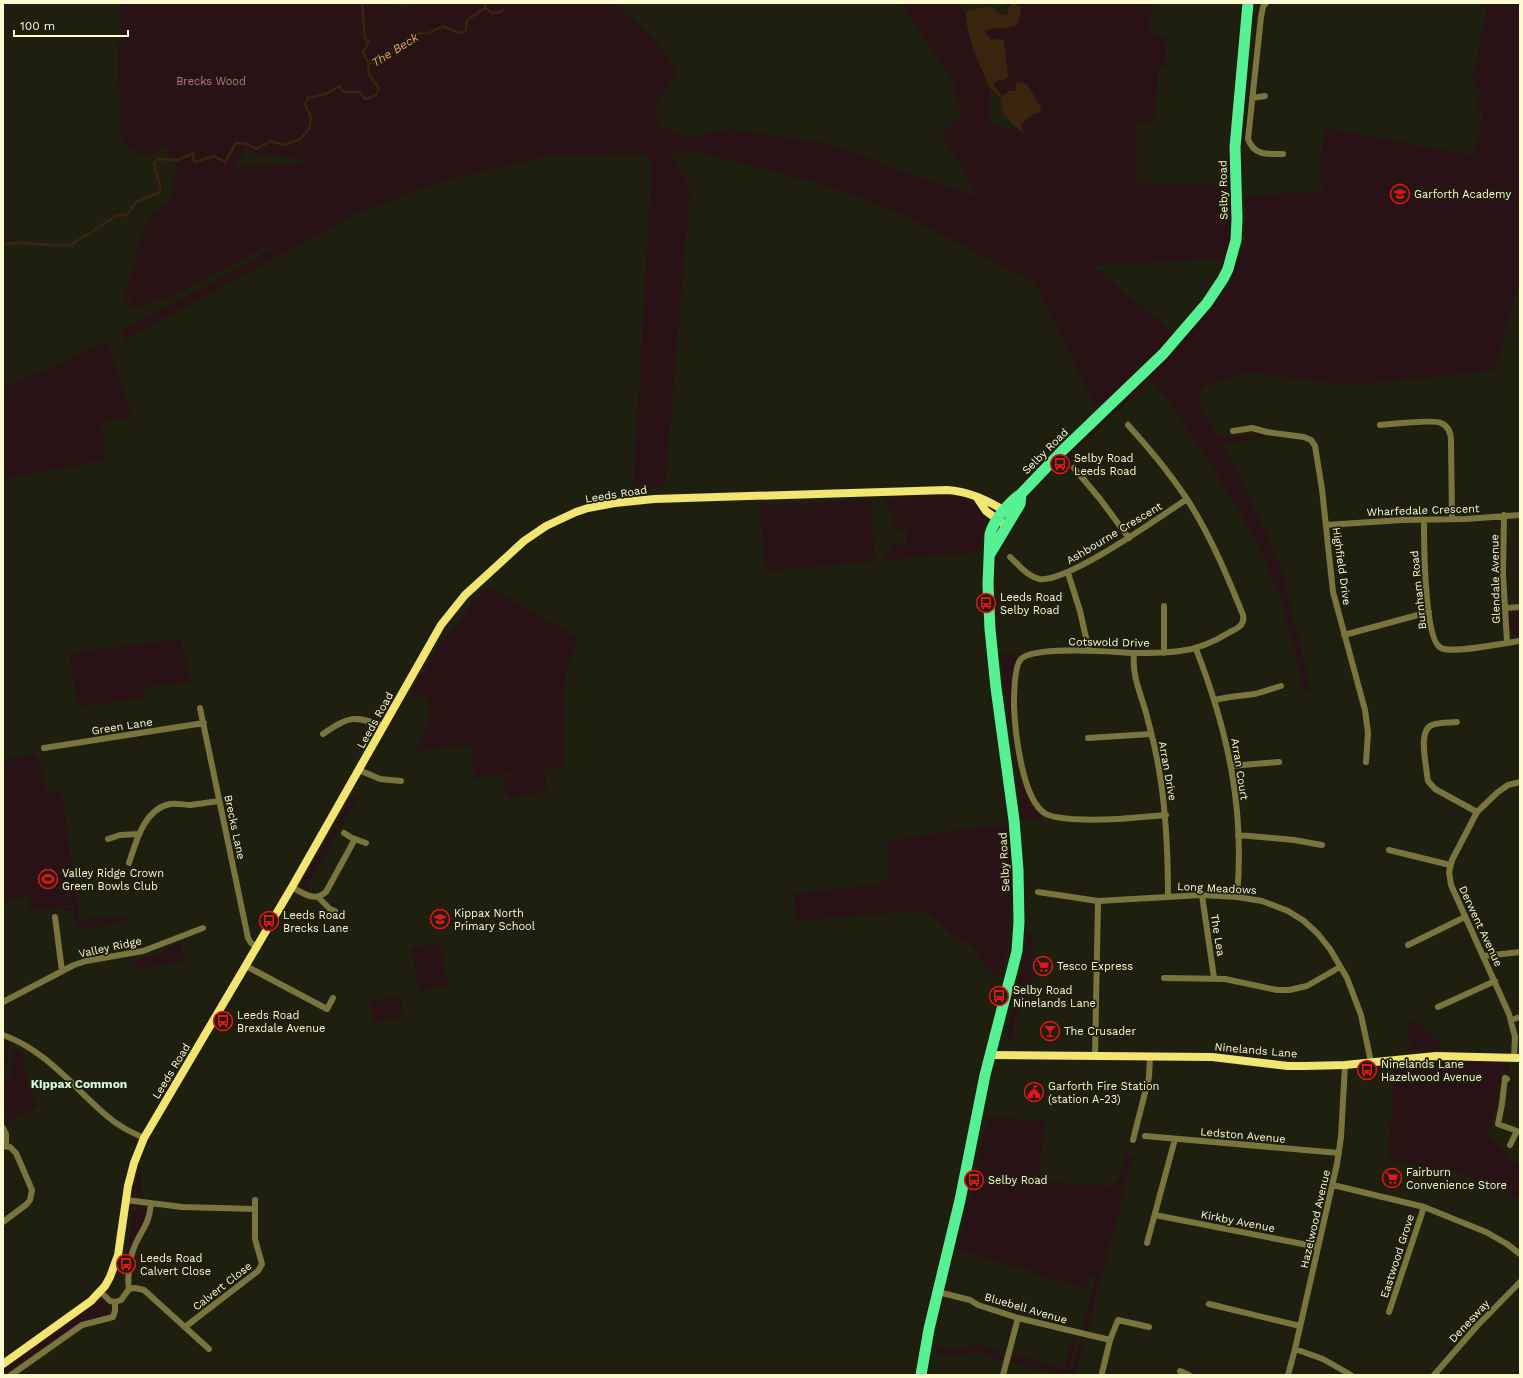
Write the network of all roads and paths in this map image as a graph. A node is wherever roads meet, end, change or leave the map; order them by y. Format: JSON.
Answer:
{"nodes":[{"id":1,"x":1248,"y":3,"type":"edge"},
{"id":2,"x":1266,"y":3,"type":"edge"},
{"id":3,"x":1265,"y":96,"type":"dead end"},
{"id":4,"x":1252,"y":98,"type":"junction"},
{"id":5,"x":1283,"y":154,"type":"dead end"},
{"id":6,"x":1128,"y":425,"type":"dead end"},
{"id":7,"x":1380,"y":425,"type":"dead end"},
{"id":8,"x":1233,"y":431,"type":"dead end"},
{"id":9,"x":1074,"y":468,"type":"dead end"},
{"id":10,"x":1187,"y":499,"type":"junction"},
{"id":11,"x":1520,"y":514,"type":"edge"},
{"id":12,"x":1504,"y":516,"type":"junction"},
{"id":13,"x":1005,"y":518,"type":"junction"},
{"id":14,"x":1452,"y":519,"type":"junction"},
{"id":15,"x":1424,"y":520,"type":"junction"},
{"id":16,"x":1326,"y":525,"type":"junction"},
{"id":17,"x":1128,"y":538,"type":"junction"},
{"id":18,"x":1010,"y":557,"type":"dead end"},
{"id":19,"x":1068,"y":573,"type":"junction"},
{"id":20,"x":1164,"y":606,"type":"dead end"},
{"id":21,"x":1520,"y":607,"type":"edge"},
{"id":22,"x":1505,"y":608,"type":"junction"},
{"id":23,"x":1429,"y":612,"type":"junction"},
{"id":24,"x":1344,"y":634,"type":"junction"},
{"id":25,"x":1520,"y":641,"type":"edge"},
{"id":26,"x":1507,"y":642,"type":"junction"},
{"id":27,"x":1196,"y":649,"type":"junction"},
{"id":28,"x":1089,"y":651,"type":"junction"},
{"id":29,"x":1134,"y":653,"type":"junction"},
{"id":30,"x":1164,"y":653,"type":"junction"},
{"id":31,"x":1281,"y":686,"type":"dead end"},
{"id":32,"x":1214,"y":700,"type":"junction"},
{"id":33,"x":200,"y":708,"type":"dead end"},
{"id":34,"x":1458,"y":722,"type":"dead end"},
{"id":35,"x":204,"y":723,"type":"junction"},
{"id":36,"x":384,"y":726,"type":"junction"},
{"id":37,"x":323,"y":734,"type":"dead end"},
{"id":38,"x":1151,"y":734,"type":"junction"},
{"id":39,"x":1088,"y":738,"type":"dead end"},
{"id":40,"x":44,"y":748,"type":"dead end"},
{"id":41,"x":1279,"y":762,"type":"dead end"},
{"id":42,"x":1366,"y":762,"type":"dead end"},
{"id":43,"x":1231,"y":766,"type":"junction"},
{"id":44,"x":359,"y":770,"type":"junction"},
{"id":45,"x":401,"y":781,"type":"dead end"},
{"id":46,"x":1520,"y":782,"type":"edge"},
{"id":47,"x":219,"y":801,"type":"junction"},
{"id":48,"x":1477,"y":812,"type":"junction"},
{"id":49,"x":1166,"y":815,"type":"junction"},
{"id":50,"x":344,"y":833,"type":"dead end"},
{"id":51,"x":139,"y":834,"type":"junction"},
{"id":52,"x":1238,"y":835,"type":"junction"},
{"id":53,"x":108,"y":839,"type":"dead end"},
{"id":54,"x":355,"y":839,"type":"junction"},
{"id":55,"x":366,"y":843,"type":"dead end"},
{"id":56,"x":1322,"y":845,"type":"dead end"},
{"id":57,"x":1389,"y":850,"type":"dead end"},
{"id":58,"x":129,"y":863,"type":"dead end"},
{"id":59,"x":1450,"y":865,"type":"junction"},
{"id":60,"x":292,"y":887,"type":"junction"},
{"id":61,"x":1038,"y":892,"type":"dead end"},
{"id":62,"x":1202,"y":895,"type":"junction"},
{"id":63,"x":1168,"y":896,"type":"junction"},
{"id":64,"x":318,"y":897,"type":"junction"},
{"id":65,"x":1237,"y":897,"type":"junction"},
{"id":66,"x":1098,"y":901,"type":"junction"},
{"id":67,"x":336,"y":912,"type":"dead end"},
{"id":68,"x":1465,"y":917,"type":"junction"},
{"id":69,"x":55,"y":918,"type":"dead end"},
{"id":70,"x":203,"y":928,"type":"dead end"},
{"id":71,"x":1408,"y":945,"type":"dead end"},
{"id":72,"x":257,"y":947,"type":"junction"},
{"id":73,"x":1520,"y":952,"type":"edge"},
{"id":74,"x":1484,"y":956,"type":"junction"},
{"id":75,"x":246,"y":966,"type":"junction"},
{"id":76,"x":1340,"y":966,"type":"junction"},
{"id":77,"x":62,"y":971,"type":"junction"},
{"id":78,"x":1164,"y":978,"type":"dead end"},
{"id":79,"x":1214,"y":978,"type":"junction"},
{"id":80,"x":1495,"y":981,"type":"junction"},
{"id":81,"x":333,"y":998,"type":"dead end"},
{"id":82,"x":3,"y":1002,"type":"edge"},
{"id":83,"x":1438,"y":1007,"type":"dead end"},
{"id":84,"x":1520,"y":1017,"type":"edge"},
{"id":85,"x":1511,"y":1020,"type":"junction"},
{"id":86,"x":3,"y":1035,"type":"edge"},
{"id":87,"x":990,"y":1055,"type":"junction"},
{"id":88,"x":1095,"y":1056,"type":"junction"},
{"id":89,"x":1150,"y":1056,"type":"junction"},
{"id":90,"x":1517,"y":1057,"type":"edge"},
{"id":91,"x":1371,"y":1062,"type":"junction"},
{"id":92,"x":1345,"y":1065,"type":"junction"},
{"id":93,"x":1508,"y":1079,"type":"dead end"},
{"id":94,"x":3,"y":1128,"type":"edge"},
{"id":95,"x":1518,"y":1132,"type":"edge"},
{"id":96,"x":1145,"y":1136,"type":"dead end"},
{"id":97,"x":144,"y":1138,"type":"junction"},
{"id":98,"x":1175,"y":1139,"type":"junction"},
{"id":99,"x":1133,"y":1140,"type":"dead end"},
{"id":100,"x":1510,"y":1145,"type":"dead end"},
{"id":101,"x":4,"y":1146,"type":"edge"},
{"id":102,"x":1339,"y":1153,"type":"junction"},
{"id":103,"x":1333,"y":1185,"type":"junction"},
{"id":104,"x":126,"y":1200,"type":"junction"},
{"id":105,"x":255,"y":1200,"type":"dead end"},
{"id":106,"x":151,"y":1204,"type":"junction"},
{"id":107,"x":1424,"y":1207,"type":"junction"},
{"id":108,"x":254,"y":1209,"type":"junction"},
{"id":109,"x":1155,"y":1215,"type":"junction"},
{"id":110,"x":3,"y":1222,"type":"edge"},
{"id":111,"x":1147,"y":1243,"type":"dead end"},
{"id":112,"x":1318,"y":1247,"type":"junction"},
{"id":113,"x":1520,"y":1254,"type":"edge"},
{"id":114,"x":1520,"y":1282,"type":"edge"},
{"id":115,"x":129,"y":1289,"type":"junction"},
{"id":116,"x":101,"y":1292,"type":"junction"},
{"id":117,"x":938,"y":1292,"type":"junction"},
{"id":118,"x":115,"y":1302,"type":"junction"},
{"id":119,"x":1209,"y":1304,"type":"dead end"},
{"id":120,"x":1390,"y":1312,"type":"dead end"},
{"id":121,"x":1018,"y":1318,"type":"junction"},
{"id":122,"x":1300,"y":1326,"type":"junction"},
{"id":123,"x":186,"y":1327,"type":"junction"},
{"id":124,"x":1149,"y":1328,"type":"dead end"},
{"id":125,"x":1110,"y":1340,"type":"junction"},
{"id":126,"x":209,"y":1349,"type":"dead end"},
{"id":127,"x":1295,"y":1349,"type":"junction"},
{"id":128,"x":3,"y":1364,"type":"edge"},
{"id":129,"x":1180,"y":1371,"type":"dead end"},
{"id":130,"x":1102,"y":1373,"type":"dead end"},
{"id":131,"x":11,"y":1375,"type":"edge"},
{"id":132,"x":921,"y":1375,"type":"edge"},
{"id":133,"x":1003,"y":1375,"type":"edge"},
{"id":134,"x":1188,"y":1375,"type":"edge"},
{"id":135,"x":1288,"y":1375,"type":"edge"},
{"id":136,"x":1351,"y":1375,"type":"edge"},
{"id":137,"x":1434,"y":1375,"type":"edge"}],
"edges":[{"from":1,"to":13,"type":"highway","name":"Selby Road"},
{"from":2,"to":4,"type":"street"},
{"from":3,"to":4,"type":"street"},
{"from":4,"to":5,"type":"street"},
{"from":6,"to":10,"type":"street","name":"Cotswold Drive"},
{"from":7,"to":14,"type":"street"},
{"from":8,"to":16,"type":"street","name":"Highfield Drive"},
{"from":9,"to":17,"type":"street"},
{"from":10,"to":17,"type":"street","name":"Ashbourne Crescent"},
{"from":10,"to":27,"type":"street","name":"Cotswold Drive"},
{"from":11,"to":12,"type":"street","name":"Wharfedale Crescent"},
{"from":12,"to":14,"type":"street","name":"Wharfedale Crescent"},
{"from":12,"to":22,"type":"street","name":"Glendale Avenue"},
{"from":13,"to":36,"type":"main road","name":"Leeds Road"},
{"from":13,"to":87,"type":"highway","name":"Selby Road"},
{"from":14,"to":15,"type":"street","name":"Wharfedale Crescent"},
{"from":15,"to":16,"type":"street","name":"Wharfedale Crescent"},
{"from":15,"to":23,"type":"street","name":"Burnham Road"},
{"from":16,"to":24,"type":"street","name":"Highfield Drive"},
{"from":17,"to":19,"type":"street","name":"Ashbourne Crescent"},
{"from":18,"to":19,"type":"street","name":"Ashbourne Crescent"},
{"from":19,"to":28,"type":"street"},
{"from":20,"to":30,"type":"street"},
{"from":21,"to":22,"type":"street"},
{"from":22,"to":26,"type":"street","name":"Glendale Avenue"},
{"from":23,"to":24,"type":"street"},
{"from":23,"to":26,"type":"street","name":"Burnham Road"},
{"from":24,"to":42,"type":"street","name":"Highfield Drive"},
{"from":25,"to":26,"type":"street","name":"Burnham Road"},
{"from":27,"to":30,"type":"street","name":"Cotswold Drive"},
{"from":27,"to":32,"type":"street","name":"Arran Court"},
{"from":28,"to":29,"type":"street","name":"Cotswold Drive"},
{"from":28,"to":49,"type":"street","name":"Cotswold Drive"},
{"from":29,"to":30,"type":"street","name":"Cotswold Drive"},
{"from":29,"to":38,"type":"street","name":"Arran Drive"},
{"from":31,"to":32,"type":"street"},
{"from":32,"to":43,"type":"street","name":"Arran Court"},
{"from":33,"to":35,"type":"street","name":"Brecks Lane"},
{"from":34,"to":48,"type":"street"},
{"from":35,"to":40,"type":"street","name":"Green Lane"},
{"from":35,"to":47,"type":"street","name":"Brecks Lane"},
{"from":36,"to":37,"type":"street"},
{"from":36,"to":44,"type":"main road","name":"Leeds Road"},
{"from":38,"to":39,"type":"street"},
{"from":38,"to":49,"type":"street","name":"Arran Drive"},
{"from":41,"to":43,"type":"street"},
{"from":43,"to":52,"type":"street","name":"Arran Court"},
{"from":44,"to":45,"type":"street"},
{"from":44,"to":60,"type":"main road","name":"Leeds Road"},
{"from":46,"to":48,"type":"street","name":"Derwent Avenue"},
{"from":47,"to":51,"type":"street"},
{"from":47,"to":72,"type":"street","name":"Brecks Lane"},
{"from":48,"to":59,"type":"street","name":"Derwent Avenue"},
{"from":49,"to":63,"type":"street","name":"Arran Drive"},
{"from":50,"to":54,"type":"street"},
{"from":51,"to":53,"type":"street"},
{"from":51,"to":58,"type":"street"},
{"from":52,"to":56,"type":"street"},
{"from":52,"to":65,"type":"street","name":"Arran Court"},
{"from":54,"to":55,"type":"street"},
{"from":54,"to":64,"type":"street"},
{"from":57,"to":59,"type":"street"},
{"from":59,"to":68,"type":"street","name":"Derwent Avenue"},
{"from":60,"to":64,"type":"street"},
{"from":60,"to":72,"type":"main road","name":"Leeds Road"},
{"from":61,"to":66,"type":"street","name":"Long Meadows"},
{"from":62,"to":63,"type":"street","name":"Long Meadows"},
{"from":62,"to":65,"type":"street","name":"Long Meadows"},
{"from":62,"to":79,"type":"street","name":"The Lea"},
{"from":63,"to":66,"type":"street","name":"Long Meadows"},
{"from":64,"to":67,"type":"street"},
{"from":65,"to":76,"type":"street","name":"Long Meadows"},
{"from":66,"to":88,"type":"street"},
{"from":68,"to":71,"type":"street"},
{"from":68,"to":74,"type":"street","name":"Derwent Avenue"},
{"from":69,"to":77,"type":"street"},
{"from":70,"to":77,"type":"street","name":"Valley Ridge"},
{"from":72,"to":75,"type":"main road","name":"Leeds Road"},
{"from":73,"to":74,"type":"street"},
{"from":74,"to":80,"type":"street","name":"Derwent Avenue"},
{"from":75,"to":81,"type":"street"},
{"from":75,"to":97,"type":"main road","name":"Leeds Road"},
{"from":76,"to":79,"type":"street"},
{"from":76,"to":91,"type":"street","name":"Long Meadows"},
{"from":77,"to":82,"type":"street","name":"Valley Ridge"},
{"from":78,"to":79,"type":"street"},
{"from":80,"to":83,"type":"street"},
{"from":80,"to":85,"type":"street","name":"Derwent Avenue"},
{"from":84,"to":85,"type":"street"},
{"from":85,"to":90,"type":"street","name":"Derwent Avenue"},
{"from":86,"to":97,"type":"street"},
{"from":87,"to":88,"type":"main road","name":"Ninelands Lane"},
{"from":87,"to":117,"type":"highway","name":"Selby Road"},
{"from":88,"to":89,"type":"main road","name":"Ninelands Lane"},
{"from":89,"to":92,"type":"main road","name":"Ninelands Lane"},
{"from":89,"to":99,"type":"street"},
{"from":90,"to":91,"type":"main road","name":"Ninelands Lane"},
{"from":91,"to":92,"type":"main road","name":"Ninelands Lane"},
{"from":92,"to":102,"type":"street","name":"Hazelwood Avenue"},
{"from":93,"to":95,"type":"street"},
{"from":94,"to":101,"type":"street"},
{"from":95,"to":100,"type":"street"},
{"from":96,"to":98,"type":"street","name":"Ledston Avenue"},
{"from":97,"to":104,"type":"main road","name":"Leeds Road"},
{"from":98,"to":102,"type":"street","name":"Ledston Avenue"},
{"from":98,"to":109,"type":"street"},
{"from":101,"to":110,"type":"street"},
{"from":102,"to":103,"type":"street","name":"Hazelwood Avenue"},
{"from":103,"to":107,"type":"street"},
{"from":103,"to":112,"type":"street","name":"Hazelwood Avenue"},
{"from":104,"to":106,"type":"street"},
{"from":104,"to":116,"type":"main road","name":"Leeds Road"},
{"from":105,"to":108,"type":"street","name":"Calvert Close"},
{"from":106,"to":108,"type":"street"},
{"from":106,"to":115,"type":"street"},
{"from":107,"to":113,"type":"street"},
{"from":107,"to":120,"type":"street","name":"Eastwood Grove"},
{"from":108,"to":123,"type":"street","name":"Calvert Close"},
{"from":109,"to":111,"type":"street"},
{"from":109,"to":112,"type":"street","name":"Kirkby Avenue"},
{"from":112,"to":122,"type":"street","name":"Hazelwood Avenue"},
{"from":114,"to":137,"type":"street","name":"Denesway"},
{"from":115,"to":118,"type":"street"},
{"from":115,"to":123,"type":"street"},
{"from":116,"to":118,"type":"street"},
{"from":116,"to":128,"type":"main road","name":"Leeds Road"},
{"from":117,"to":121,"type":"street","name":"Bluebell Avenue"},
{"from":117,"to":132,"type":"highway","name":"Selby Road"},
{"from":118,"to":131,"type":"street"},
{"from":119,"to":122,"type":"street"},
{"from":121,"to":125,"type":"street","name":"Bluebell Avenue"},
{"from":121,"to":133,"type":"street"},
{"from":122,"to":127,"type":"street","name":"Hazelwood Avenue"},
{"from":123,"to":126,"type":"street"},
{"from":124,"to":125,"type":"street"},
{"from":125,"to":130,"type":"street"},
{"from":127,"to":135,"type":"street","name":"Hazelwood Avenue"},
{"from":127,"to":136,"type":"street"},
{"from":129,"to":134,"type":"street"}]}
